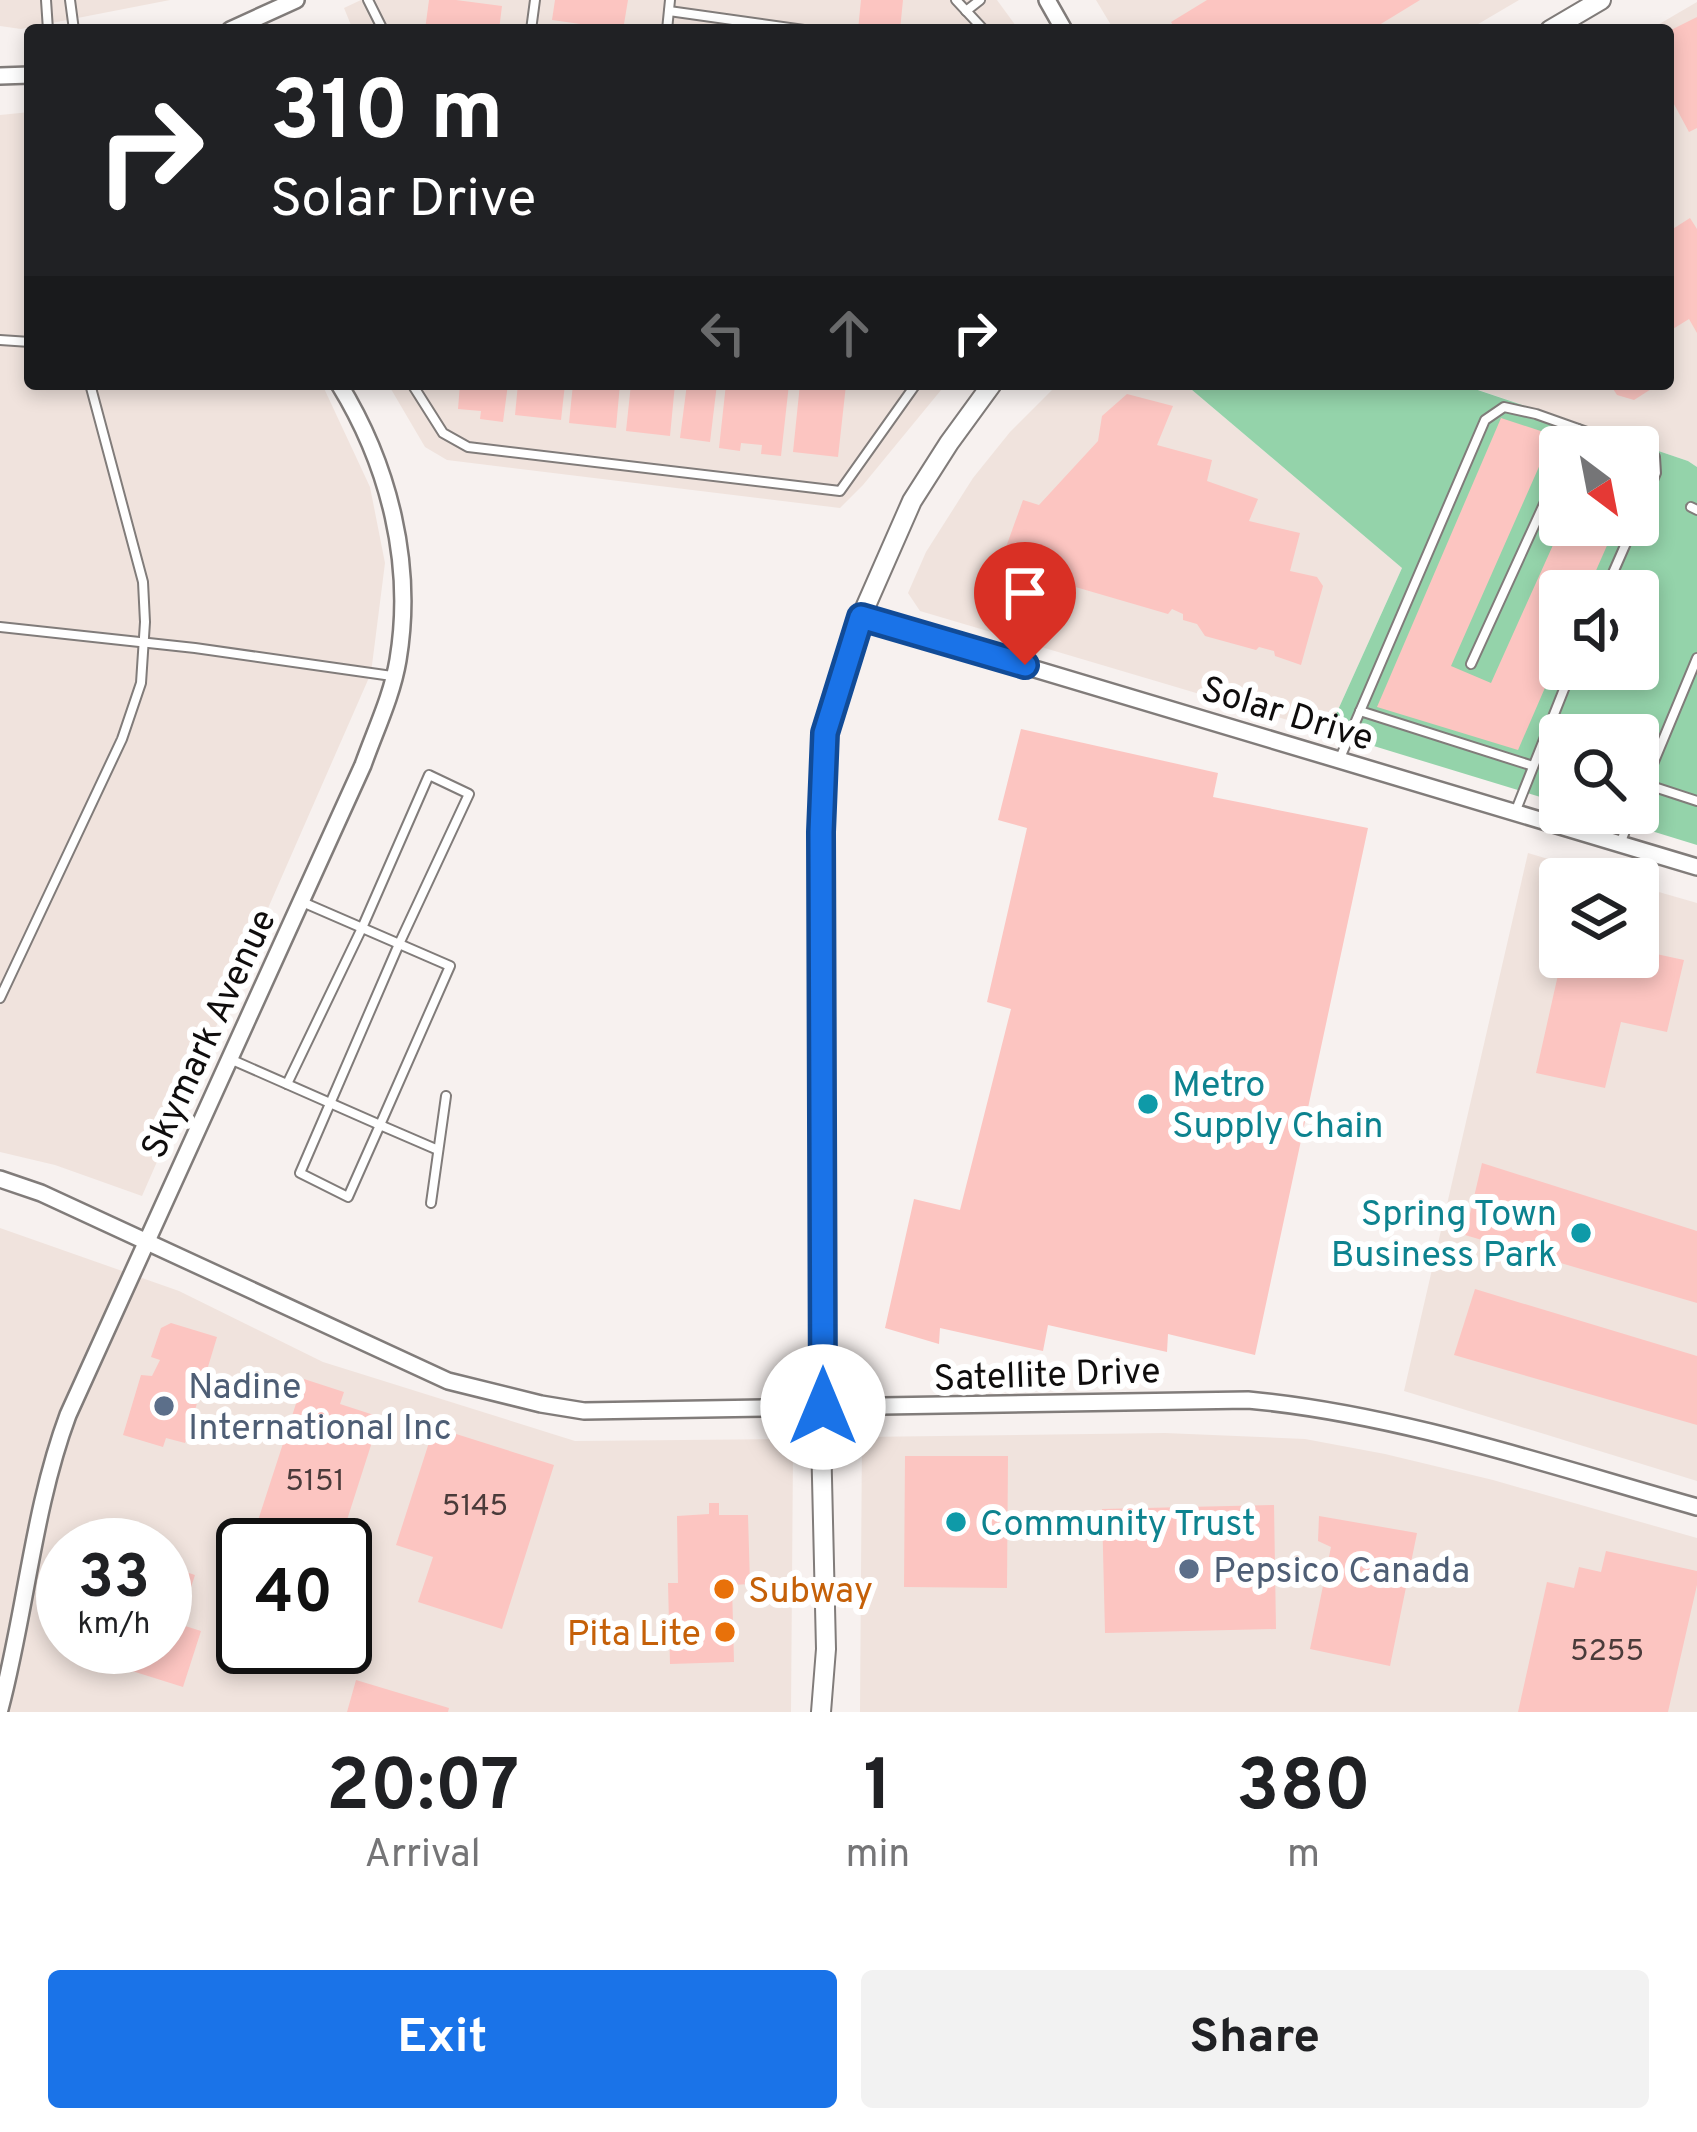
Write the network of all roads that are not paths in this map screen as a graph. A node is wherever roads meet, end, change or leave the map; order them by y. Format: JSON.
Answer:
{"nodes":[{"id":1,"x":296,"y":0,"type":"edge"},
{"id":2,"x":956,"y":0,"type":"edge"},
{"id":3,"x":980,"y":0,"type":"edge"},
{"id":4,"x":1601,"y":0,"type":"edge"},
{"id":5,"x":670,"y":5,"type":"edge"},
{"id":6,"x":966,"y":11,"type":"junction"},
{"id":7,"x":243,"y":24,"type":"edge"},
{"id":8,"x":772,"y":24,"type":"edge"},
{"id":9,"x":978,"y":24,"type":"edge"},
{"id":10,"x":1560,"y":24,"type":"edge"},
{"id":11,"x":92,"y":390,"type":"edge"},
{"id":12,"x":342,"y":390,"type":"edge"},
{"id":13,"x":416,"y":390,"type":"edge"},
{"id":14,"x":912,"y":390,"type":"edge"},
{"id":15,"x":986,"y":390,"type":"edge"},
{"id":16,"x":1570,"y":426,"type":"edge"},
{"id":17,"x":1539,"y":515,"type":"edge"},
{"id":18,"x":861,"y":617,"type":"junction"},
{"id":19,"x":0,"y":627,"type":"edge"},
{"id":20,"x":144,"y":644,"type":"junction"},
{"id":21,"x":1697,"y":658,"type":"edge"},
{"id":22,"x":1471,"y":664,"type":"dead end"},
{"id":23,"x":394,"y":676,"type":"junction"},
{"id":24,"x":1564,"y":690,"type":"edge"},
{"id":25,"x":1360,"y":712,"type":"junction"},
{"id":26,"x":1659,"y":750,"type":"edge"},
{"id":27,"x":1340,"y":758,"type":"junction"},
{"id":28,"x":1534,"y":766,"type":"junction"},
{"id":29,"x":1659,"y":789,"type":"edge"},
{"id":30,"x":1697,"y":801,"type":"edge"},
{"id":31,"x":1516,"y":812,"type":"junction"},
{"id":32,"x":1624,"y":834,"type":"edge"},
{"id":33,"x":1620,"y":844,"type":"junction"},
{"id":34,"x":1697,"y":867,"type":"edge"},
{"id":35,"x":301,"y":901,"type":"junction"},
{"id":36,"x":362,"y":928,"type":"junction"},
{"id":37,"x":399,"y":944,"type":"junction"},
{"id":38,"x":0,"y":998,"type":"edge"},
{"id":39,"x":229,"y":1058,"type":"junction"},
{"id":40,"x":287,"y":1084,"type":"junction"},
{"id":41,"x":446,"y":1096,"type":"dead end"},
{"id":42,"x":332,"y":1103,"type":"junction"},
{"id":43,"x":380,"y":1125,"type":"junction"},
{"id":44,"x":438,"y":1150,"type":"junction"},
{"id":45,"x":0,"y":1179,"type":"edge"},
{"id":46,"x":431,"y":1203,"type":"dead end"},
{"id":47,"x":144,"y":1241,"type":"junction"},
{"id":48,"x":823,"y":1407,"type":"junction"},
{"id":49,"x":1697,"y":1507,"type":"edge"},
{"id":50,"x":0,"y":1709,"type":"edge"},
{"id":51,"x":821,"y":1712,"type":"edge"}],
"edges":[{"from":1,"to":7,"type":"street"},
{"from":2,"to":6,"type":"lane"},
{"from":3,"to":6,"type":"lane"},
{"from":4,"to":10,"type":"street"},
{"from":5,"to":8,"type":"lane"},
{"from":6,"to":9,"type":"lane"},
{"from":11,"to":20,"type":"lane"},
{"from":12,"to":23,"type":"street","name":"Skymark Avenue"},
{"from":13,"to":14,"type":"lane"},
{"from":15,"to":18,"type":"street"},
{"from":16,"to":25,"type":"lane"},
{"from":17,"to":22,"type":"lane"},
{"from":18,"to":27,"type":"street","name":"Solar Drive"},
{"from":18,"to":48,"type":"street"},
{"from":19,"to":20,"type":"lane"},
{"from":20,"to":23,"type":"lane"},
{"from":20,"to":38,"type":"lane"},
{"from":21,"to":26,"type":"lane"},
{"from":23,"to":35,"type":"street","name":"Skymark Avenue"},
{"from":24,"to":28,"type":"lane"},
{"from":25,"to":27,"type":"lane"},
{"from":25,"to":28,"type":"lane"},
{"from":27,"to":31,"type":"street","name":"Solar Drive"},
{"from":28,"to":31,"type":"lane"},
{"from":29,"to":30,"type":"lane"},
{"from":31,"to":33,"type":"street","name":"Solar Drive"},
{"from":32,"to":33,"type":"lane"},
{"from":33,"to":34,"type":"street","name":"Solar Drive"},
{"from":35,"to":36,"type":"lane"},
{"from":35,"to":39,"type":"street","name":"Skymark Avenue"},
{"from":36,"to":37,"type":"lane"},
{"from":36,"to":37,"type":"lane"},
{"from":36,"to":40,"type":"lane"},
{"from":37,"to":42,"type":"lane"},
{"from":37,"to":43,"type":"lane"},
{"from":39,"to":40,"type":"lane"},
{"from":39,"to":47,"type":"street","name":"Skymark Avenue"},
{"from":40,"to":42,"type":"lane"},
{"from":41,"to":44,"type":"lane"},
{"from":42,"to":43,"type":"lane"},
{"from":42,"to":43,"type":"lane"},
{"from":43,"to":44,"type":"lane"},
{"from":44,"to":46,"type":"lane"},
{"from":45,"to":47,"type":"street","name":"Satellite Drive"},
{"from":47,"to":48,"type":"street","name":"Satellite Drive"},
{"from":47,"to":50,"type":"street","name":"Skymark Avenue"},
{"from":48,"to":49,"type":"street","name":"Satellite Drive"},
{"from":48,"to":51,"type":"street"}]}
